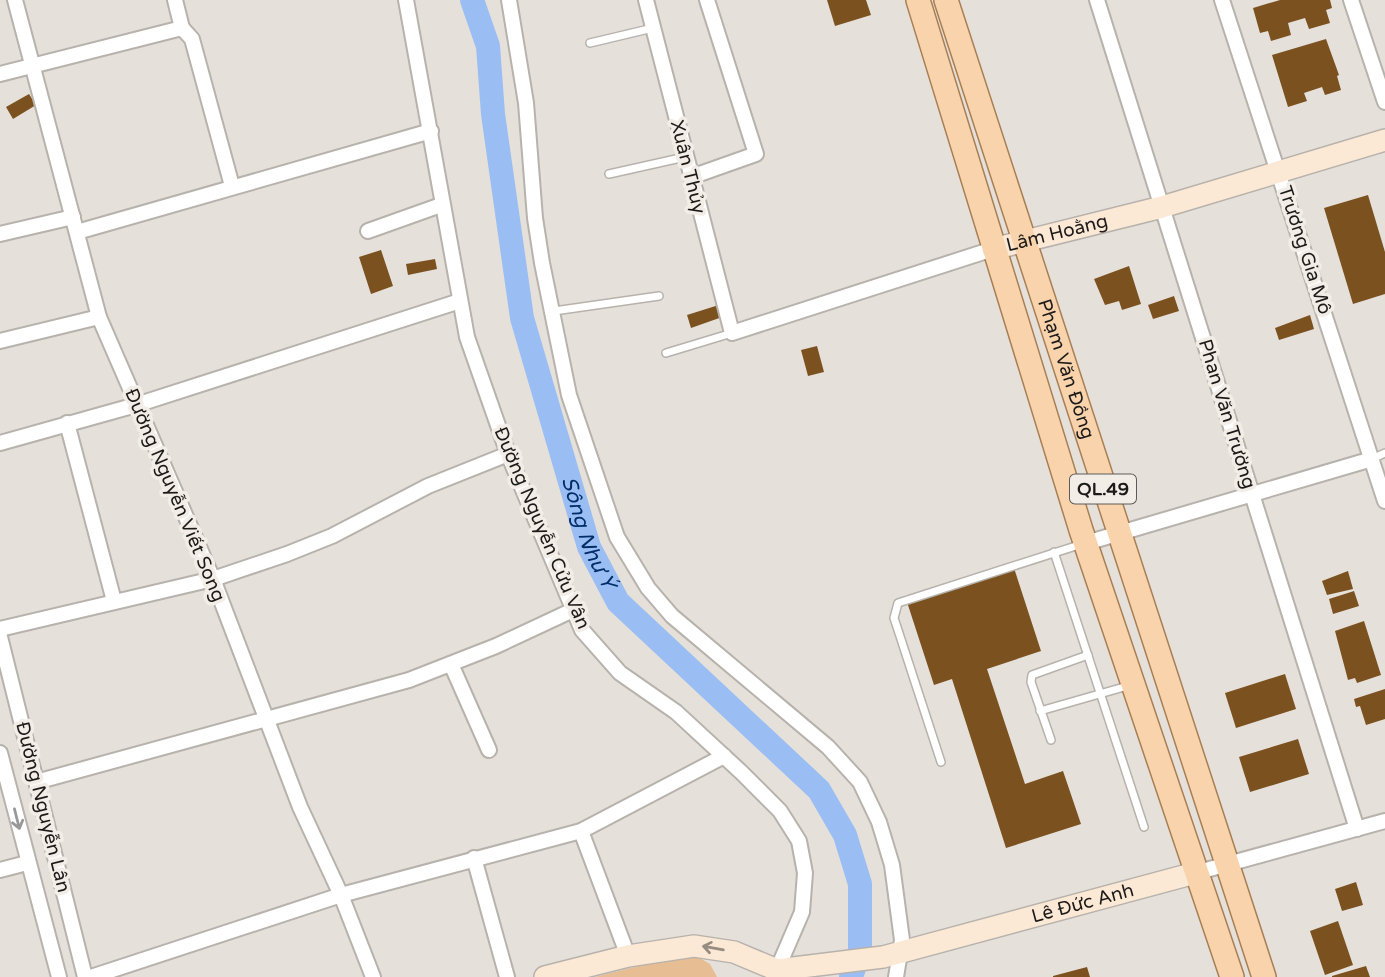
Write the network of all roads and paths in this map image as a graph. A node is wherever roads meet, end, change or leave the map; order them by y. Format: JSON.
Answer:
{"nodes":[{"id":1,"x":15,"y":0,"type":"edge"},
{"id":2,"x":175,"y":0,"type":"edge"},
{"id":3,"x":406,"y":0,"type":"edge"},
{"id":4,"x":509,"y":0,"type":"edge"},
{"id":5,"x":646,"y":0,"type":"edge"},
{"id":6,"x":707,"y":0,"type":"edge"},
{"id":7,"x":918,"y":0,"type":"edge"},
{"id":8,"x":946,"y":0,"type":"edge"},
{"id":9,"x":1097,"y":0,"type":"edge"},
{"id":10,"x":1222,"y":0,"type":"edge"},
{"id":11,"x":1351,"y":0,"type":"edge"},
{"id":12,"x":182,"y":28,"type":"junction"},
{"id":13,"x":653,"y":28,"type":"junction"},
{"id":14,"x":590,"y":43,"type":"dead end"},
{"id":15,"x":32,"y":67,"type":"junction"},
{"id":16,"x":0,"y":74,"type":"edge"},
{"id":17,"x":1385,"y":102,"type":"edge"},
{"id":18,"x":431,"y":131,"type":"junction"},
{"id":19,"x":1385,"y":140,"type":"edge"},
{"id":20,"x":685,"y":157,"type":"junction"},
{"id":21,"x":1280,"y":171,"type":"junction"},
{"id":22,"x":609,"y":174,"type":"dead end"},
{"id":23,"x":691,"y":177,"type":"junction"},
{"id":24,"x":232,"y":186,"type":"junction"},
{"id":25,"x":441,"y":205,"type":"junction"},
{"id":26,"x":1162,"y":207,"type":"junction"},
{"id":27,"x":73,"y":217,"type":"junction"},
{"id":28,"x":77,"y":232,"type":"junction"},
{"id":29,"x":369,"y":232,"type":"dead end"},
{"id":30,"x":0,"y":234,"type":"edge"},
{"id":31,"x":1022,"y":241,"type":"junction"},
{"id":32,"x":993,"y":250,"type":"junction"},
{"id":33,"x":659,"y":296,"type":"dead end"},
{"id":34,"x":460,"y":301,"type":"junction"},
{"id":35,"x":554,"y":311,"type":"junction"},
{"id":36,"x":99,"y":317,"type":"junction"},
{"id":37,"x":732,"y":333,"type":"junction"},
{"id":38,"x":0,"y":341,"type":"edge"},
{"id":39,"x":666,"y":353,"type":"dead end"},
{"id":40,"x":136,"y":405,"type":"junction"},
{"id":41,"x":67,"y":424,"type":"junction"},
{"id":42,"x":0,"y":443,"type":"edge"},
{"id":43,"x":508,"y":454,"type":"junction"},
{"id":44,"x":1378,"y":456,"type":"edge"},
{"id":45,"x":1252,"y":495,"type":"junction"},
{"id":46,"x":1385,"y":501,"type":"edge"},
{"id":47,"x":1118,"y":534,"type":"junction"},
{"id":48,"x":1086,"y":543,"type":"junction"},
{"id":49,"x":1054,"y":552,"type":"junction"},
{"id":50,"x":213,"y":579,"type":"junction"},
{"id":51,"x":114,"y":601,"type":"junction"},
{"id":52,"x":573,"y":610,"type":"junction"},
{"id":53,"x":0,"y":629,"type":"edge"},
{"id":54,"x":0,"y":637,"type":"edge"},
{"id":55,"x":1087,"y":655,"type":"junction"},
{"id":56,"x":451,"y":664,"type":"junction"},
{"id":57,"x":1132,"y":685,"type":"junction"},
{"id":58,"x":1101,"y":695,"type":"junction"},
{"id":59,"x":1040,"y":711,"type":"junction"},
{"id":60,"x":269,"y":720,"type":"junction"},
{"id":61,"x":1051,"y":740,"type":"dead end"},
{"id":62,"x":489,"y":750,"type":"dead end"},
{"id":63,"x":0,"y":752,"type":"edge"},
{"id":64,"x":724,"y":756,"type":"junction"},
{"id":65,"x":941,"y":762,"type":"dead end"},
{"id":66,"x":36,"y":782,"type":"junction"},
{"id":67,"x":5,"y":792,"type":"edge"},
{"id":68,"x":1385,"y":821,"type":"edge"},
{"id":69,"x":1144,"y":827,"type":"dead end"},
{"id":70,"x":1357,"y":829,"type":"junction"},
{"id":71,"x":581,"y":831,"type":"junction"},
{"id":72,"x":474,"y":858,"type":"junction"},
{"id":73,"x":27,"y":863,"type":"junction"},
{"id":74,"x":1227,"y":865,"type":"junction"},
{"id":75,"x":0,"y":870,"type":"edge"},
{"id":76,"x":1195,"y":873,"type":"junction"},
{"id":77,"x":341,"y":895,"type":"junction"},
{"id":78,"x":628,"y":956,"type":"junction"},
{"id":79,"x":892,"y":956,"type":"junction"},
{"id":80,"x":774,"y":974,"type":"edge"},
{"id":81,"x":59,"y":977,"type":"edge"},
{"id":82,"x":85,"y":977,"type":"edge"},
{"id":83,"x":92,"y":977,"type":"edge"},
{"id":84,"x":373,"y":977,"type":"edge"},
{"id":85,"x":507,"y":977,"type":"edge"},
{"id":86,"x":545,"y":977,"type":"edge"},
{"id":87,"x":896,"y":977,"type":"edge"},
{"id":88,"x":1231,"y":977,"type":"edge"},
{"id":89,"x":1264,"y":977,"type":"edge"}],
"edges":[{"from":1,"to":15,"type":"street","name":"Đường Nguyễn Viết Song"},
{"from":2,"to":12,"type":"street"},
{"from":3,"to":18,"type":"street","name":"Đường Nguyễn Cửu Vân"},
{"from":4,"to":35,"type":"street"},
{"from":5,"to":13,"type":"street","name":"Xuân Thủy"},
{"from":6,"to":23,"type":"street"},
{"from":7,"to":32,"type":"main road","name":"Phạm Văn Đồng","number":"QL.49"},
{"from":8,"to":31,"type":"main road","name":"Phạm Văn Đồng","number":"QL.49"},
{"from":9,"to":26,"type":"street","name":"Phan Văn Trường"},
{"from":10,"to":21,"type":"street","name":"Trương Gia Mô"},
{"from":11,"to":17,"type":"street"},
{"from":12,"to":15,"type":"street"},
{"from":12,"to":24,"type":"street"},
{"from":13,"to":14,"type":"lane"},
{"from":13,"to":20,"type":"street","name":"Xuân Thủy"},
{"from":15,"to":16,"type":"street"},
{"from":15,"to":27,"type":"street","name":"Đường Nguyễn Viết Song"},
{"from":18,"to":24,"type":"street"},
{"from":18,"to":25,"type":"street","name":"Đường Nguyễn Cửu Vân"},
{"from":19,"to":21,"type":"street","name":"Lâm Hoằng"},
{"from":20,"to":22,"type":"lane"},
{"from":20,"to":23,"type":"street","name":"Xuân Thủy"},
{"from":21,"to":26,"type":"street","name":"Lâm Hoằng"},
{"from":21,"to":44,"type":"street","name":"Trương Gia Mô"},
{"from":23,"to":37,"type":"street","name":"Xuân Thủy"},
{"from":24,"to":28,"type":"street"},
{"from":25,"to":29,"type":"street"},
{"from":25,"to":34,"type":"street","name":"Đường Nguyễn Cửu Vân"},
{"from":26,"to":31,"type":"street","name":"Lâm Hoằng"},
{"from":26,"to":45,"type":"street","name":"Phan Văn Trường"},
{"from":27,"to":28,"type":"street","name":"Đường Nguyễn Viết Song"},
{"from":27,"to":30,"type":"street"},
{"from":28,"to":36,"type":"street","name":"Đường Nguyễn Viết Song"},
{"from":31,"to":32,"type":"street","name":"Lâm Hoằng"},
{"from":31,"to":47,"type":"main road","name":"Phạm Văn Đồng","number":"QL.49"},
{"from":32,"to":37,"type":"street","name":"Lâm Hoằng"},
{"from":32,"to":48,"type":"main road","name":"Phạm Văn Đồng","number":"QL.49"},
{"from":33,"to":35,"type":"lane"},
{"from":34,"to":40,"type":"street"},
{"from":34,"to":43,"type":"street","name":"Đường Nguyễn Cửu Vân"},
{"from":35,"to":79,"type":"street"},
{"from":36,"to":38,"type":"street"},
{"from":36,"to":40,"type":"street","name":"Đường Nguyễn Viết Song"},
{"from":37,"to":39,"type":"lane"},
{"from":40,"to":41,"type":"street"},
{"from":40,"to":50,"type":"street","name":"Đường Nguyễn Viết Song"},
{"from":41,"to":42,"type":"street"},
{"from":41,"to":51,"type":"street"},
{"from":43,"to":50,"type":"street"},
{"from":43,"to":52,"type":"street","name":"Đường Nguyễn Cửu Vân"},
{"from":44,"to":45,"type":"street"},
{"from":44,"to":46,"type":"street","name":"Trương Gia Mô"},
{"from":45,"to":47,"type":"street"},
{"from":45,"to":70,"type":"street","name":"Phan Văn Trường"},
{"from":47,"to":48,"type":"street"},
{"from":47,"to":74,"type":"main road","name":"Phạm Văn Đồng","number":"QL.49"},
{"from":48,"to":49,"type":"lane"},
{"from":48,"to":57,"type":"main road","name":"Phạm Văn Đồng","number":"QL.49"},
{"from":49,"to":55,"type":"lane"},
{"from":49,"to":65,"type":"lane"},
{"from":50,"to":51,"type":"street"},
{"from":50,"to":60,"type":"street","name":"Đường Nguyễn Viết Song"},
{"from":51,"to":53,"type":"street"},
{"from":52,"to":56,"type":"street"},
{"from":52,"to":64,"type":"street","name":"Đường Nguyễn Cửu Vân"},
{"from":54,"to":66,"type":"street","name":"Đường Nguyễn Lân"},
{"from":55,"to":58,"type":"lane"},
{"from":55,"to":59,"type":"lane"},
{"from":56,"to":60,"type":"street"},
{"from":56,"to":62,"type":"street"},
{"from":57,"to":58,"type":"lane"},
{"from":57,"to":76,"type":"main road","name":"Phạm Văn Đồng","number":"QL.49"},
{"from":58,"to":59,"type":"lane"},
{"from":58,"to":69,"type":"lane"},
{"from":59,"to":61,"type":"lane"},
{"from":60,"to":66,"type":"street"},
{"from":60,"to":77,"type":"street","name":"Đường Nguyễn Viết Song"},
{"from":63,"to":67,"type":"street","name":"Đường Nguyễn Lân"},
{"from":64,"to":71,"type":"street"},
{"from":64,"to":80,"type":"street","name":"Đường Nguyễn Cửu Vân"},
{"from":66,"to":82,"type":"street","name":"Đường Nguyễn Lân"},
{"from":67,"to":73,"type":"street","name":"Đường Nguyễn Lân","one_way":true},
{"from":68,"to":70,"type":"street","name":"Lê Đức Anh"},
{"from":70,"to":74,"type":"street","name":"Lê Đức Anh"},
{"from":71,"to":72,"type":"street"},
{"from":71,"to":78,"type":"street"},
{"from":72,"to":77,"type":"street"},
{"from":72,"to":85,"type":"street"},
{"from":73,"to":75,"type":"street"},
{"from":73,"to":81,"type":"street","name":"Đường Nguyễn Lân"},
{"from":74,"to":76,"type":"street","name":"Lê Đức Anh"},
{"from":74,"to":89,"type":"main road","name":"Phạm Văn Đồng","number":"QL.49"},
{"from":76,"to":79,"type":"street","name":"Lê Đức Anh"},
{"from":76,"to":88,"type":"main road","name":"Phạm Văn Đồng","number":"QL.49"},
{"from":77,"to":83,"type":"street"},
{"from":77,"to":84,"type":"street","name":"Đường Nguyễn Viết Song"},
{"from":80,"to":78,"type":"street","name":"Lê Đức Anh","one_way":true},
{"from":78,"to":86,"type":"street","name":"Lê Đức Anh"},
{"from":79,"to":80,"type":"street","name":"Lê Đức Anh"},
{"from":79,"to":87,"type":"street"}]}
